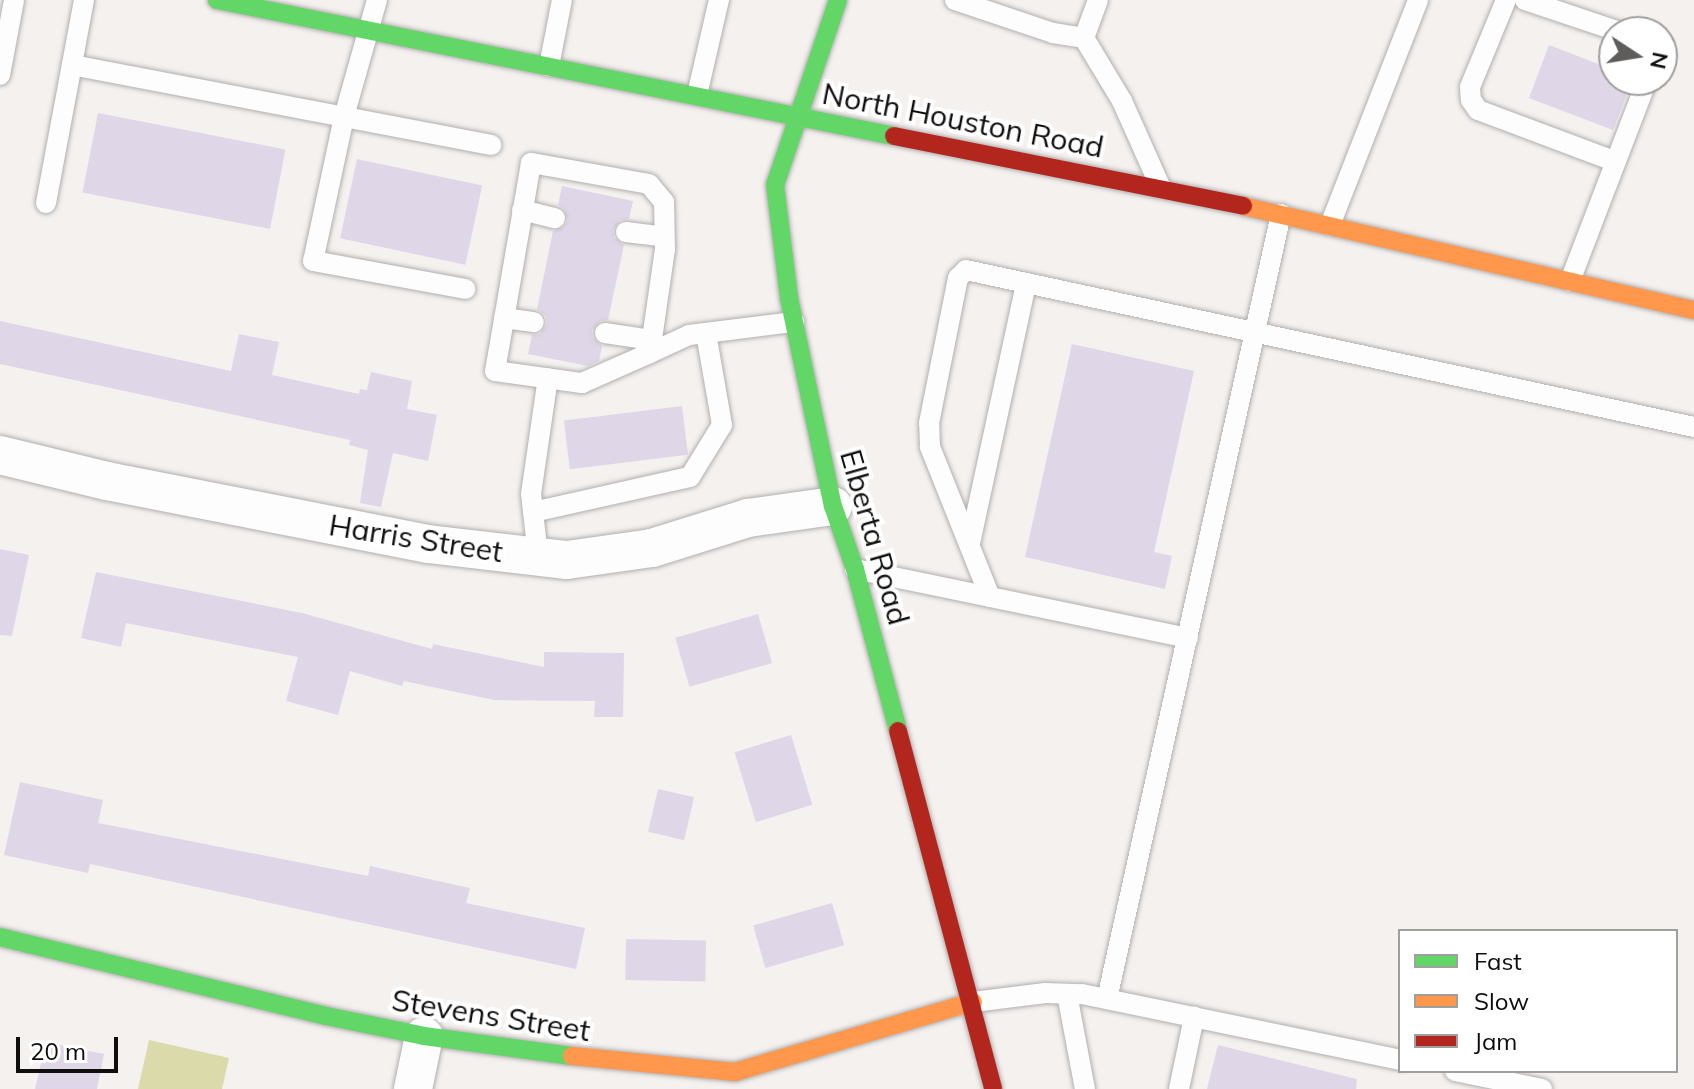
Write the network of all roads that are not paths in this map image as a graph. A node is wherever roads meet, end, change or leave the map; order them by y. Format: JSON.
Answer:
{"nodes":[{"id":1,"x":14,"y":0,"type":"edge"},
{"id":2,"x":84,"y":0,"type":"edge"},
{"id":3,"x":217,"y":0,"type":"edge"},
{"id":4,"x":377,"y":0,"type":"edge"},
{"id":5,"x":562,"y":0,"type":"edge"},
{"id":6,"x":719,"y":0,"type":"edge"},
{"id":7,"x":838,"y":0,"type":"edge"},
{"id":8,"x":955,"y":0,"type":"edge"},
{"id":9,"x":1098,"y":0,"type":"edge"},
{"id":10,"x":1418,"y":0,"type":"edge"},
{"id":11,"x":1506,"y":0,"type":"edge"},
{"id":12,"x":1525,"y":0,"type":"edge"},
{"id":13,"x":268,"y":5,"type":"edge"},
{"id":14,"x":1598,"y":25,"type":"edge"},
{"id":15,"x":368,"y":29,"type":"junction"},
{"id":16,"x":1084,"y":38,"type":"junction"},
{"id":17,"x":72,"y":65,"type":"junction"},
{"id":18,"x":549,"y":66,"type":"junction"},
{"id":19,"x":0,"y":75,"type":"edge"},
{"id":20,"x":697,"y":95,"type":"junction"},
{"id":21,"x":1641,"y":96,"type":"edge"},
{"id":22,"x":797,"y":115,"type":"junction"},
{"id":23,"x":344,"y":117,"type":"junction"},
{"id":24,"x":491,"y":145,"type":"dead end"},
{"id":25,"x":1616,"y":162,"type":"junction"},
{"id":26,"x":1162,"y":189,"type":"junction"},
{"id":27,"x":46,"y":203,"type":"dead end"},
{"id":28,"x":522,"y":210,"type":"junction"},
{"id":29,"x":1281,"y":214,"type":"junction"},
{"id":30,"x":555,"y":218,"type":"dead end"},
{"id":31,"x":1330,"y":225,"type":"junction"},
{"id":32,"x":626,"y":232,"type":"dead end"},
{"id":33,"x":664,"y":237,"type":"junction"},
{"id":34,"x":1570,"y":281,"type":"junction"},
{"id":35,"x":1026,"y":283,"type":"junction"},
{"id":36,"x":465,"y":289,"type":"dead end"},
{"id":37,"x":1694,"y":310,"type":"edge"},
{"id":38,"x":504,"y":318,"type":"junction"},
{"id":39,"x":534,"y":322,"type":"dead end"},
{"id":40,"x":794,"y":322,"type":"junction"},
{"id":41,"x":1256,"y":331,"type":"junction"},
{"id":42,"x":605,"y":333,"type":"dead end"},
{"id":43,"x":706,"y":333,"type":"junction"},
{"id":44,"x":651,"y":346,"type":"junction"},
{"id":45,"x":548,"y":378,"type":"junction"},
{"id":46,"x":1694,"y":427,"type":"edge"},
{"id":47,"x":0,"y":455,"type":"edge"},
{"id":48,"x":833,"y":506,"type":"junction"},
{"id":49,"x":533,"y":512,"type":"junction"},
{"id":50,"x":970,"y":543,"type":"junction"},
{"id":51,"x":538,"y":556,"type":"junction"},
{"id":52,"x":855,"y":569,"type":"junction"},
{"id":53,"x":990,"y":597,"type":"junction"},
{"id":54,"x":1188,"y":638,"type":"junction"},
{"id":55,"x":0,"y":937,"type":"edge"},
{"id":56,"x":1067,"y":994,"type":"junction"},
{"id":57,"x":1107,"y":999,"type":"junction"},
{"id":58,"x":973,"y":1002,"type":"junction"},
{"id":59,"x":1194,"y":1017,"type":"junction"},
{"id":60,"x":424,"y":1036,"type":"junction"},
{"id":61,"x":1398,"y":1060,"type":"edge"},
{"id":62,"x":1465,"y":1073,"type":"edge"},
{"id":63,"x":413,"y":1089,"type":"edge"},
{"id":64,"x":993,"y":1089,"type":"edge"},
{"id":65,"x":1085,"y":1089,"type":"edge"},
{"id":66,"x":1179,"y":1089,"type":"edge"},
{"id":67,"x":1542,"y":1089,"type":"edge"}],
"edges":[{"from":1,"to":19,"type":"lane"},
{"from":2,"to":17,"type":"lane"},
{"from":3,"to":13,"type":"street","name":"North Houston Road"},
{"from":4,"to":15,"type":"lane"},
{"from":5,"to":18,"type":"lane"},
{"from":6,"to":20,"type":"lane"},
{"from":7,"to":22,"type":"street","name":"Elberta Road"},
{"from":8,"to":16,"type":"lane"},
{"from":9,"to":16,"type":"lane"},
{"from":10,"to":31,"type":"lane"},
{"from":11,"to":25,"type":"lane"},
{"from":12,"to":14,"type":"lane"},
{"from":13,"to":15,"type":"street","name":"North Houston Road"},
{"from":15,"to":18,"type":"street","name":"North Houston Road"},
{"from":15,"to":23,"type":"lane"},
{"from":16,"to":26,"type":"lane"},
{"from":17,"to":23,"type":"lane"},
{"from":17,"to":27,"type":"lane"},
{"from":18,"to":20,"type":"street","name":"North Houston Road"},
{"from":20,"to":22,"type":"street","name":"North Houston Road"},
{"from":21,"to":25,"type":"lane"},
{"from":22,"to":26,"type":"street","name":"North Houston Road"},
{"from":22,"to":40,"type":"street","name":"Elberta Road"},
{"from":23,"to":24,"type":"lane"},
{"from":23,"to":36,"type":"lane"},
{"from":25,"to":34,"type":"lane"},
{"from":26,"to":29,"type":"street","name":"North Houston Road"},
{"from":28,"to":30,"type":"lane"},
{"from":28,"to":33,"type":"lane"},
{"from":28,"to":38,"type":"lane"},
{"from":29,"to":31,"type":"street","name":"North Houston Road"},
{"from":29,"to":41,"type":"lane"},
{"from":31,"to":34,"type":"street","name":"North Houston Road"},
{"from":32,"to":33,"type":"lane"},
{"from":33,"to":44,"type":"lane"},
{"from":34,"to":37,"type":"street","name":"North Houston Road"},
{"from":35,"to":41,"type":"lane"},
{"from":35,"to":50,"type":"lane"},
{"from":35,"to":50,"type":"lane"},
{"from":38,"to":39,"type":"lane"},
{"from":38,"to":45,"type":"lane"},
{"from":40,"to":43,"type":"lane"},
{"from":40,"to":48,"type":"street","name":"Elberta Road"},
{"from":41,"to":46,"type":"lane"},
{"from":41,"to":54,"type":"lane"},
{"from":42,"to":44,"type":"lane"},
{"from":43,"to":44,"type":"lane"},
{"from":43,"to":49,"type":"lane"},
{"from":44,"to":45,"type":"lane"},
{"from":45,"to":49,"type":"lane"},
{"from":47,"to":51,"type":"street","name":"Harris Street"},
{"from":48,"to":51,"type":"street","name":"Harris Street"},
{"from":48,"to":52,"type":"street","name":"Elberta Road"},
{"from":49,"to":51,"type":"lane"},
{"from":50,"to":53,"type":"lane"},
{"from":52,"to":53,"type":"lane"},
{"from":52,"to":58,"type":"street","name":"Elberta Road"},
{"from":53,"to":54,"type":"lane"},
{"from":54,"to":57,"type":"lane"},
{"from":55,"to":60,"type":"street","name":"Stevens Street"},
{"from":56,"to":57,"type":"lane"},
{"from":56,"to":58,"type":"lane"},
{"from":56,"to":65,"type":"lane"},
{"from":57,"to":59,"type":"lane"},
{"from":58,"to":60,"type":"street","name":"Stevens Street"},
{"from":58,"to":64,"type":"street","name":"Elberta Road"},
{"from":59,"to":61,"type":"lane"},
{"from":59,"to":66,"type":"lane"},
{"from":60,"to":63,"type":"street"},
{"from":62,"to":67,"type":"lane"}]}
